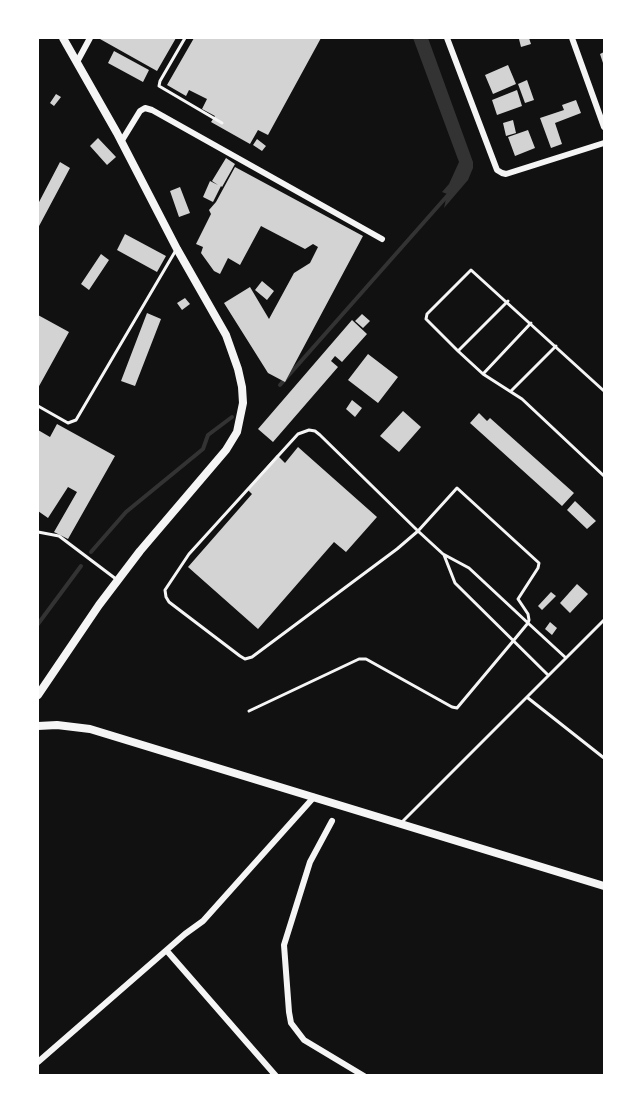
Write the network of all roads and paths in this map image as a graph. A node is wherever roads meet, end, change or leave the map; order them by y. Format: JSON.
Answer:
{"nodes":[{"id":1,"x":63,"y":38,"type":"edge"},
{"id":2,"x":90,"y":38,"type":"edge"},
{"id":3,"x":185,"y":38,"type":"edge"},
{"id":4,"x":447,"y":38,"type":"edge"},
{"id":5,"x":572,"y":38,"type":"edge"},
{"id":6,"x":76,"y":62,"type":"junction"},
{"id":7,"x":222,"y":123,"type":"dead end"},
{"id":8,"x":604,"y":127,"type":"edge"},
{"id":9,"x":121,"y":142,"type":"junction"},
{"id":10,"x":604,"y":143,"type":"edge"},
{"id":11,"x":382,"y":239,"type":"dead end"},
{"id":12,"x":177,"y":249,"type":"junction"},
{"id":13,"x":508,"y":301,"type":"junction"},
{"id":14,"x":531,"y":323,"type":"junction"},
{"id":15,"x":556,"y":346,"type":"junction"},
{"id":16,"x":458,"y":351,"type":"junction"},
{"id":17,"x":483,"y":374,"type":"junction"},
{"id":18,"x":511,"y":391,"type":"junction"},
{"id":19,"x":604,"y":391,"type":"edge"},
{"id":20,"x":38,"y":406,"type":"edge"},
{"id":21,"x":604,"y":476,"type":"edge"},
{"id":22,"x":418,"y":531,"type":"junction"},
{"id":23,"x":38,"y":532,"type":"edge"},
{"id":24,"x":443,"y":554,"type":"junction"},
{"id":25,"x":117,"y":580,"type":"junction"},
{"id":26,"x":604,"y":620,"type":"edge"},
{"id":27,"x":528,"y":623,"type":"junction"},
{"id":28,"x":514,"y":640,"type":"junction"},
{"id":29,"x":566,"y":658,"type":"junction"},
{"id":30,"x":549,"y":676,"type":"junction"},
{"id":31,"x":38,"y":694,"type":"edge"},
{"id":32,"x":527,"y":697,"type":"junction"},
{"id":33,"x":249,"y":711,"type":"dead end"},
{"id":34,"x":38,"y":726,"type":"edge"},
{"id":35,"x":604,"y":758,"type":"edge"},
{"id":36,"x":314,"y":797,"type":"junction"},
{"id":37,"x":332,"y":821,"type":"dead end"},
{"id":38,"x":400,"y":823,"type":"junction"},
{"id":39,"x":604,"y":886,"type":"edge"},
{"id":40,"x":167,"y":951,"type":"junction"},
{"id":41,"x":38,"y":1062,"type":"edge"},
{"id":42,"x":276,"y":1076,"type":"edge"},
{"id":43,"x":364,"y":1076,"type":"edge"}],
"edges":[{"from":1,"to":6,"type":"street"},
{"from":2,"to":6,"type":"street"},
{"from":3,"to":7,"type":"lane"},
{"from":4,"to":10,"type":"street"},
{"from":5,"to":8,"type":"street"},
{"from":6,"to":9,"type":"street"},
{"from":9,"to":11,"type":"street"},
{"from":9,"to":12,"type":"street"},
{"from":12,"to":20,"type":"lane"},
{"from":12,"to":25,"type":"street"},
{"from":13,"to":14,"type":"lane"},
{"from":13,"to":16,"type":"lane"},
{"from":13,"to":16,"type":"lane"},
{"from":14,"to":15,"type":"lane"},
{"from":14,"to":17,"type":"lane"},
{"from":15,"to":18,"type":"lane"},
{"from":15,"to":19,"type":"lane"},
{"from":16,"to":17,"type":"lane"},
{"from":17,"to":18,"type":"lane"},
{"from":18,"to":21,"type":"lane"},
{"from":22,"to":22,"type":"lane"},
{"from":22,"to":24,"type":"lane"},
{"from":22,"to":27,"type":"lane"},
{"from":23,"to":25,"type":"lane"},
{"from":24,"to":27,"type":"lane"},
{"from":24,"to":28,"type":"lane"},
{"from":25,"to":31,"type":"street"},
{"from":26,"to":29,"type":"lane"},
{"from":27,"to":28,"type":"lane"},
{"from":27,"to":29,"type":"lane"},
{"from":28,"to":30,"type":"lane"},
{"from":28,"to":33,"type":"lane"},
{"from":29,"to":30,"type":"lane"},
{"from":30,"to":32,"type":"lane"},
{"from":32,"to":35,"type":"lane"},
{"from":32,"to":38,"type":"lane"},
{"from":34,"to":36,"type":"street"},
{"from":36,"to":38,"type":"street"},
{"from":36,"to":40,"type":"street"},
{"from":37,"to":43,"type":"street"},
{"from":38,"to":39,"type":"street"},
{"from":40,"to":41,"type":"street"},
{"from":40,"to":42,"type":"street"}]}
